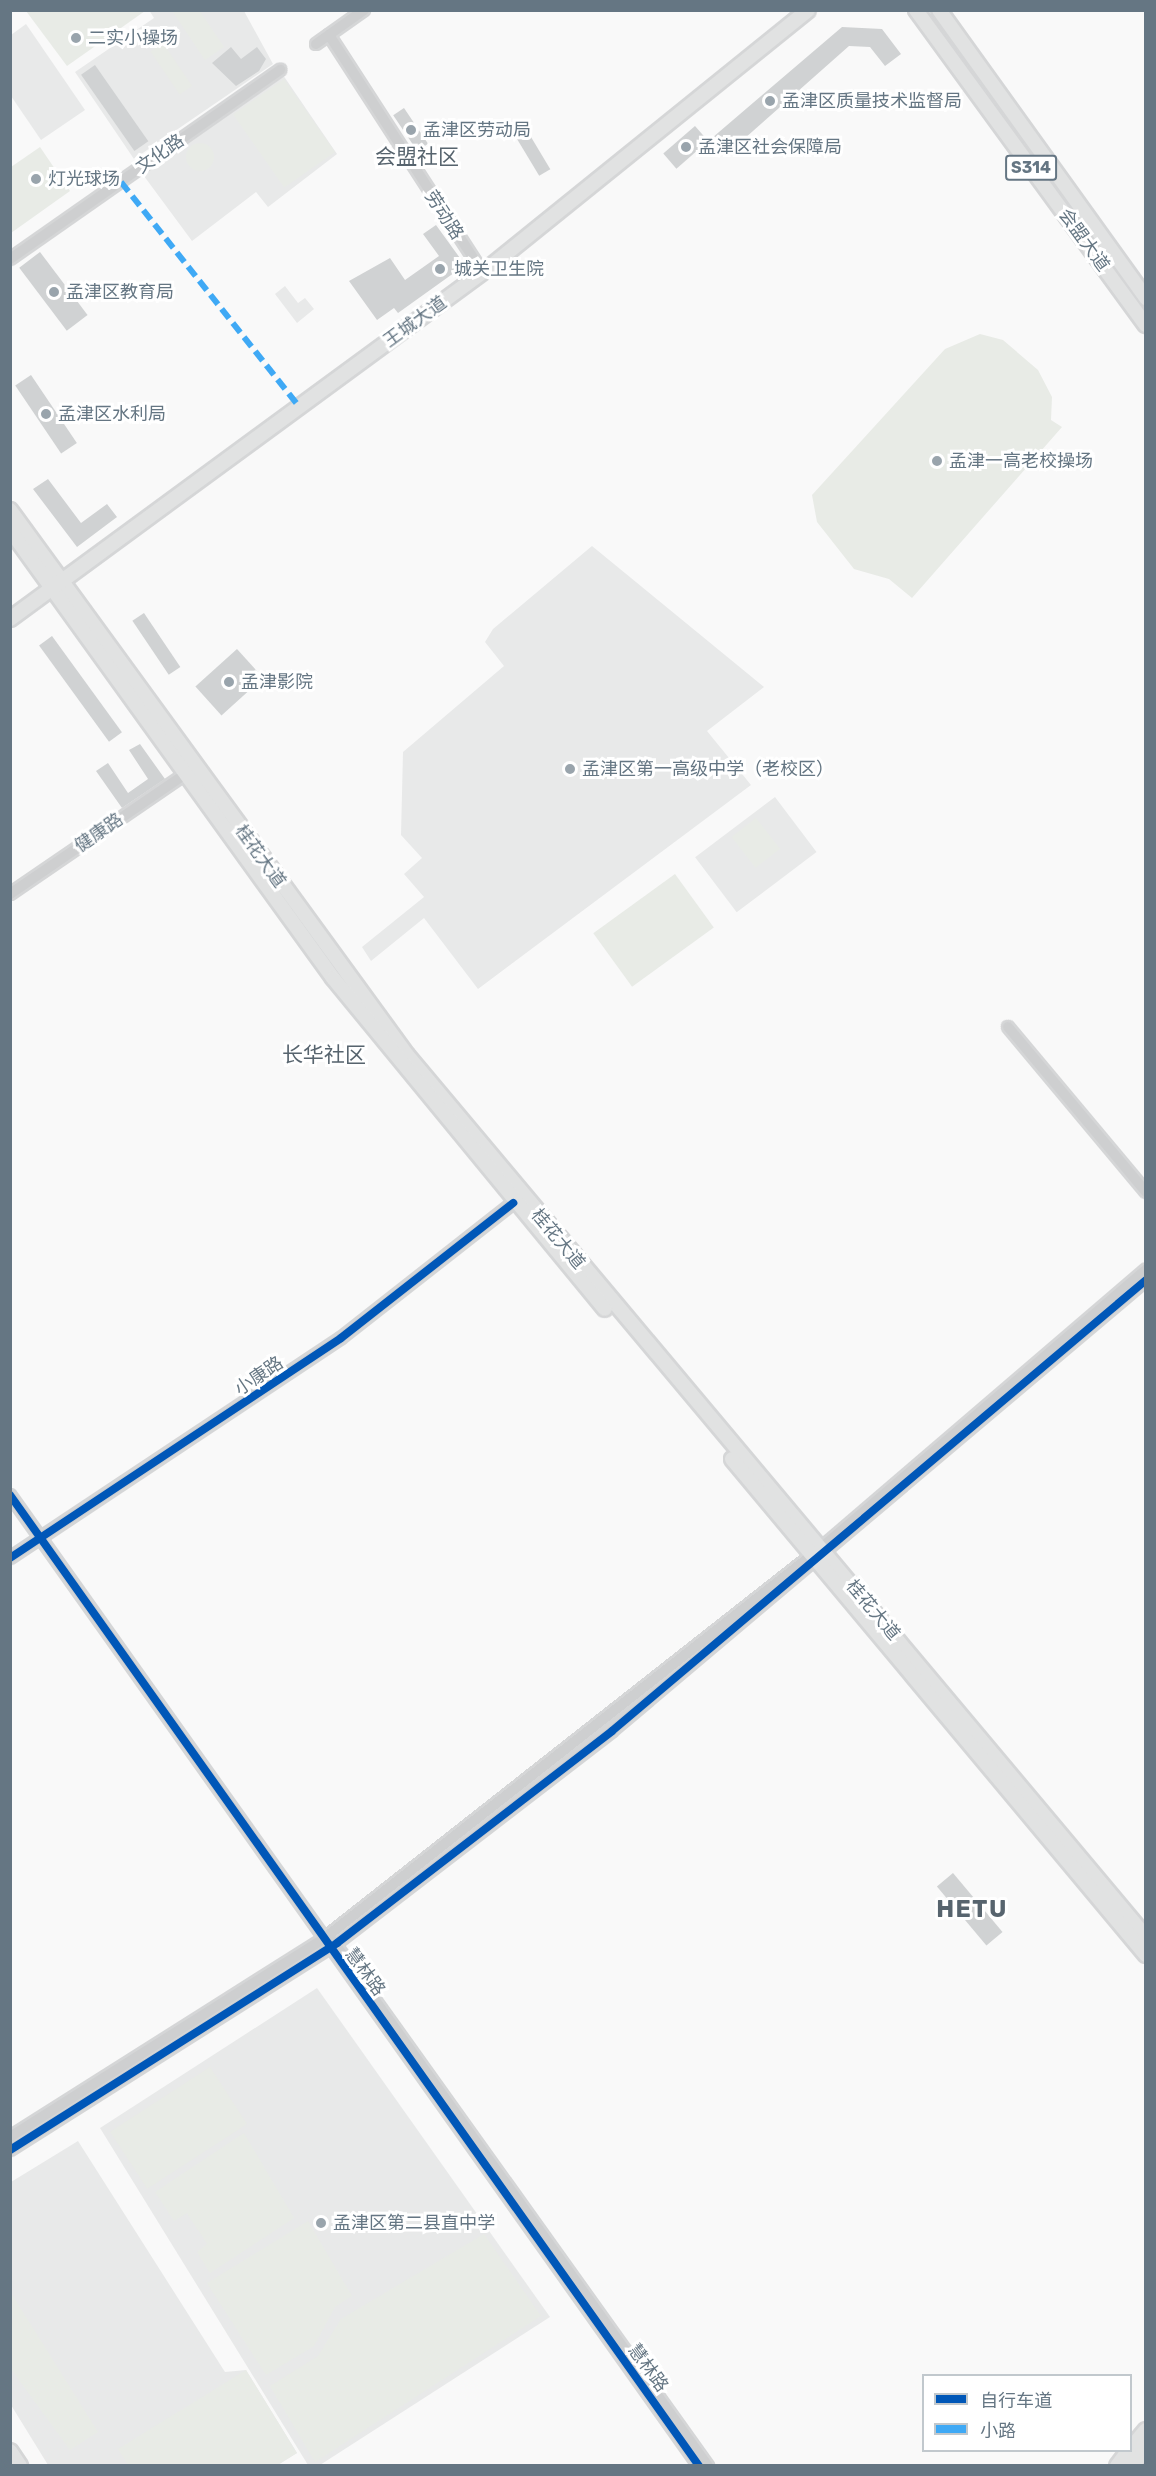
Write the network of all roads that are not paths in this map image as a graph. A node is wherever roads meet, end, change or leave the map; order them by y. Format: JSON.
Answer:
{"nodes":[{"id":1,"x":364,"y":10,"type":"edge"},
{"id":2,"x":797,"y":10,"type":"edge"},
{"id":3,"x":808,"y":10,"type":"edge"},
{"id":4,"x":916,"y":10,"type":"edge"},
{"id":5,"x":939,"y":10,"type":"edge"},
{"id":6,"x":329,"y":36,"type":"junction"},
{"id":7,"x":316,"y":44,"type":"dead end"},
{"id":8,"x":280,"y":70,"type":"dead end"},
{"id":9,"x":10,"y":259,"type":"edge"},
{"id":10,"x":480,"y":270,"type":"junction"},
{"id":11,"x":1146,"y":298,"type":"edge"},
{"id":12,"x":1146,"y":325,"type":"edge"},
{"id":13,"x":10,"y":510,"type":"edge"},
{"id":14,"x":10,"y":530,"type":"edge"},
{"id":15,"x":55,"y":583,"type":"junction"},
{"id":16,"x":10,"y":610,"type":"edge"},
{"id":17,"x":10,"y":619,"type":"edge"},
{"id":18,"x":187,"y":773,"type":"junction"},
{"id":19,"x":10,"y":894,"type":"edge"},
{"id":20,"x":1008,"y":1027,"type":"dead end"},
{"id":21,"x":1146,"y":1192,"type":"edge"},
{"id":22,"x":513,"y":1203,"type":"junction"},
{"id":23,"x":1146,"y":1269,"type":"edge"},
{"id":24,"x":1146,"y":1280,"type":"edge"},
{"id":25,"x":10,"y":1495,"type":"edge"},
{"id":26,"x":39,"y":1541,"type":"junction"},
{"id":27,"x":820,"y":1554,"type":"junction"},
{"id":28,"x":10,"y":1558,"type":"edge"},
{"id":29,"x":1146,"y":1937,"type":"edge"},
{"id":30,"x":331,"y":1942,"type":"junction"},
{"id":31,"x":1146,"y":1955,"type":"edge"},
{"id":32,"x":10,"y":2137,"type":"edge"},
{"id":33,"x":10,"y":2150,"type":"edge"},
{"id":34,"x":1146,"y":2430,"type":"edge"},
{"id":35,"x":1132,"y":2448,"type":"edge"},
{"id":36,"x":1146,"y":2449,"type":"edge"},
{"id":37,"x":10,"y":2451,"type":"edge"},
{"id":38,"x":1128,"y":2452,"type":"edge"},
{"id":39,"x":20,"y":2466,"type":"edge"},
{"id":40,"x":699,"y":2466,"type":"edge"},
{"id":41,"x":708,"y":2466,"type":"edge"},
{"id":42,"x":1117,"y":2466,"type":"edge"},
{"id":43,"x":1132,"y":2466,"type":"edge"}],
"edges":[{"from":1,"to":6,"type":"street"},
{"from":2,"to":10,"type":"main road","name":"王城大道"},
{"from":3,"to":10,"type":"main road","name":"王城大道"},
{"from":4,"to":12,"type":"main road","name":"会盟大道","number":"S314"},
{"from":5,"to":11,"type":"main road","name":"会盟大道","number":"S314"},
{"from":6,"to":7,"type":"street"},
{"from":6,"to":10,"type":"street","name":"劳动路"},
{"from":8,"to":9,"type":"street","name":"文化路"},
{"from":10,"to":15,"type":"main road","name":"王城大道"},
{"from":13,"to":15,"type":"main road","name":"桂花大道"},
{"from":14,"to":15,"type":"main road","name":"桂花大道"},
{"from":15,"to":16,"type":"main road","name":"王城大道"},
{"from":15,"to":17,"type":"main road","name":"王城大道"},
{"from":15,"to":18,"type":"main road","name":"桂花大道"},
{"from":15,"to":27,"type":"main road","name":"桂花大道"},
{"from":18,"to":19,"type":"street","name":"健康路"},
{"from":18,"to":22,"type":"main road","name":"桂花大道"},
{"from":20,"to":21,"type":"street"},
{"from":22,"to":26,"type":"street","name":"小康路"},
{"from":22,"to":27,"type":"main road","name":"桂花大道"},
{"from":23,"to":27,"type":"street"},
{"from":24,"to":27,"type":"street"},
{"from":25,"to":26,"type":"street","name":"慧林路"},
{"from":26,"to":28,"type":"street","name":"小康路"},
{"from":26,"to":30,"type":"street","name":"慧林路"},
{"from":27,"to":29,"type":"main road","name":"桂花大道"},
{"from":27,"to":30,"type":"street"},
{"from":27,"to":31,"type":"main road","name":"桂花大道"},
{"from":30,"to":32,"type":"street"},
{"from":30,"to":33,"type":"street"},
{"from":30,"to":40,"type":"street","name":"慧林路"},
{"from":30,"to":41,"type":"street","name":"慧林路"},
{"from":34,"to":35,"type":"main road"},
{"from":36,"to":43,"type":"main road"},
{"from":37,"to":39,"type":"main road"},
{"from":38,"to":42,"type":"main road"}]}
